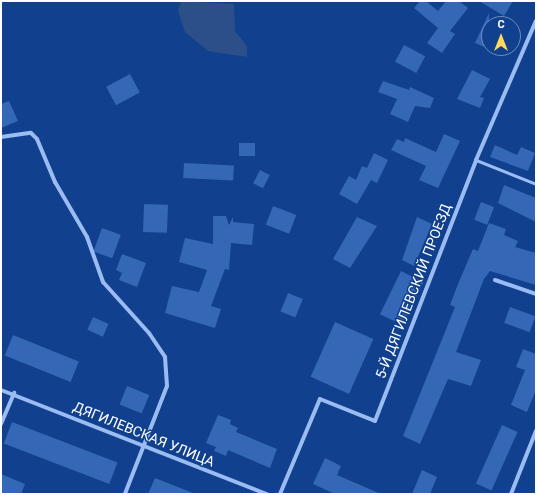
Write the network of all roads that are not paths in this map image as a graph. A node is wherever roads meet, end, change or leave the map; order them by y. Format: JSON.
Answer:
{"nodes":[{"id":1,"x":536,"y":21,"type":"edge"},
{"id":2,"x":1,"y":137,"type":"edge"},
{"id":3,"x":476,"y":160,"type":"junction"},
{"id":4,"x":536,"y":184,"type":"edge"},
{"id":5,"x":495,"y":280,"type":"dead end"},
{"id":6,"x":536,"y":294,"type":"edge"},
{"id":7,"x":1,"y":390,"type":"edge"},
{"id":8,"x":14,"y":393,"type":"junction"},
{"id":9,"x":1,"y":424,"type":"edge"},
{"id":10,"x":536,"y":431,"type":"edge"},
{"id":11,"x":143,"y":448,"type":"junction"},
{"id":12,"x":125,"y":494,"type":"edge"},
{"id":13,"x":267,"y":494,"type":"edge"},
{"id":14,"x":280,"y":494,"type":"edge"},
{"id":15,"x":511,"y":494,"type":"edge"}],
"edges":[{"from":1,"to":3,"type":"street","name":"5-Й ДЯГИЛЕВСКИЙ ПРОЕЗД"},
{"from":2,"to":11,"type":"street"},
{"from":3,"to":4,"type":"lane"},
{"from":3,"to":14,"type":"street","name":"5-Й ДЯГИЛЕВСКИЙ ПРОЕЗД"},
{"from":5,"to":6,"type":"street"},
{"from":7,"to":8,"type":"street","name":"ДЯГИЛЕВСКАЯ УЛИЦА"},
{"from":8,"to":9,"type":"street"},
{"from":8,"to":11,"type":"street","name":"ДЯГИЛЕВСКАЯ УЛИЦА"},
{"from":10,"to":15,"type":"street"},
{"from":11,"to":12,"type":"street"},
{"from":11,"to":13,"type":"street","name":"ДЯГИЛЕВСКАЯ УЛИЦА"}]}
